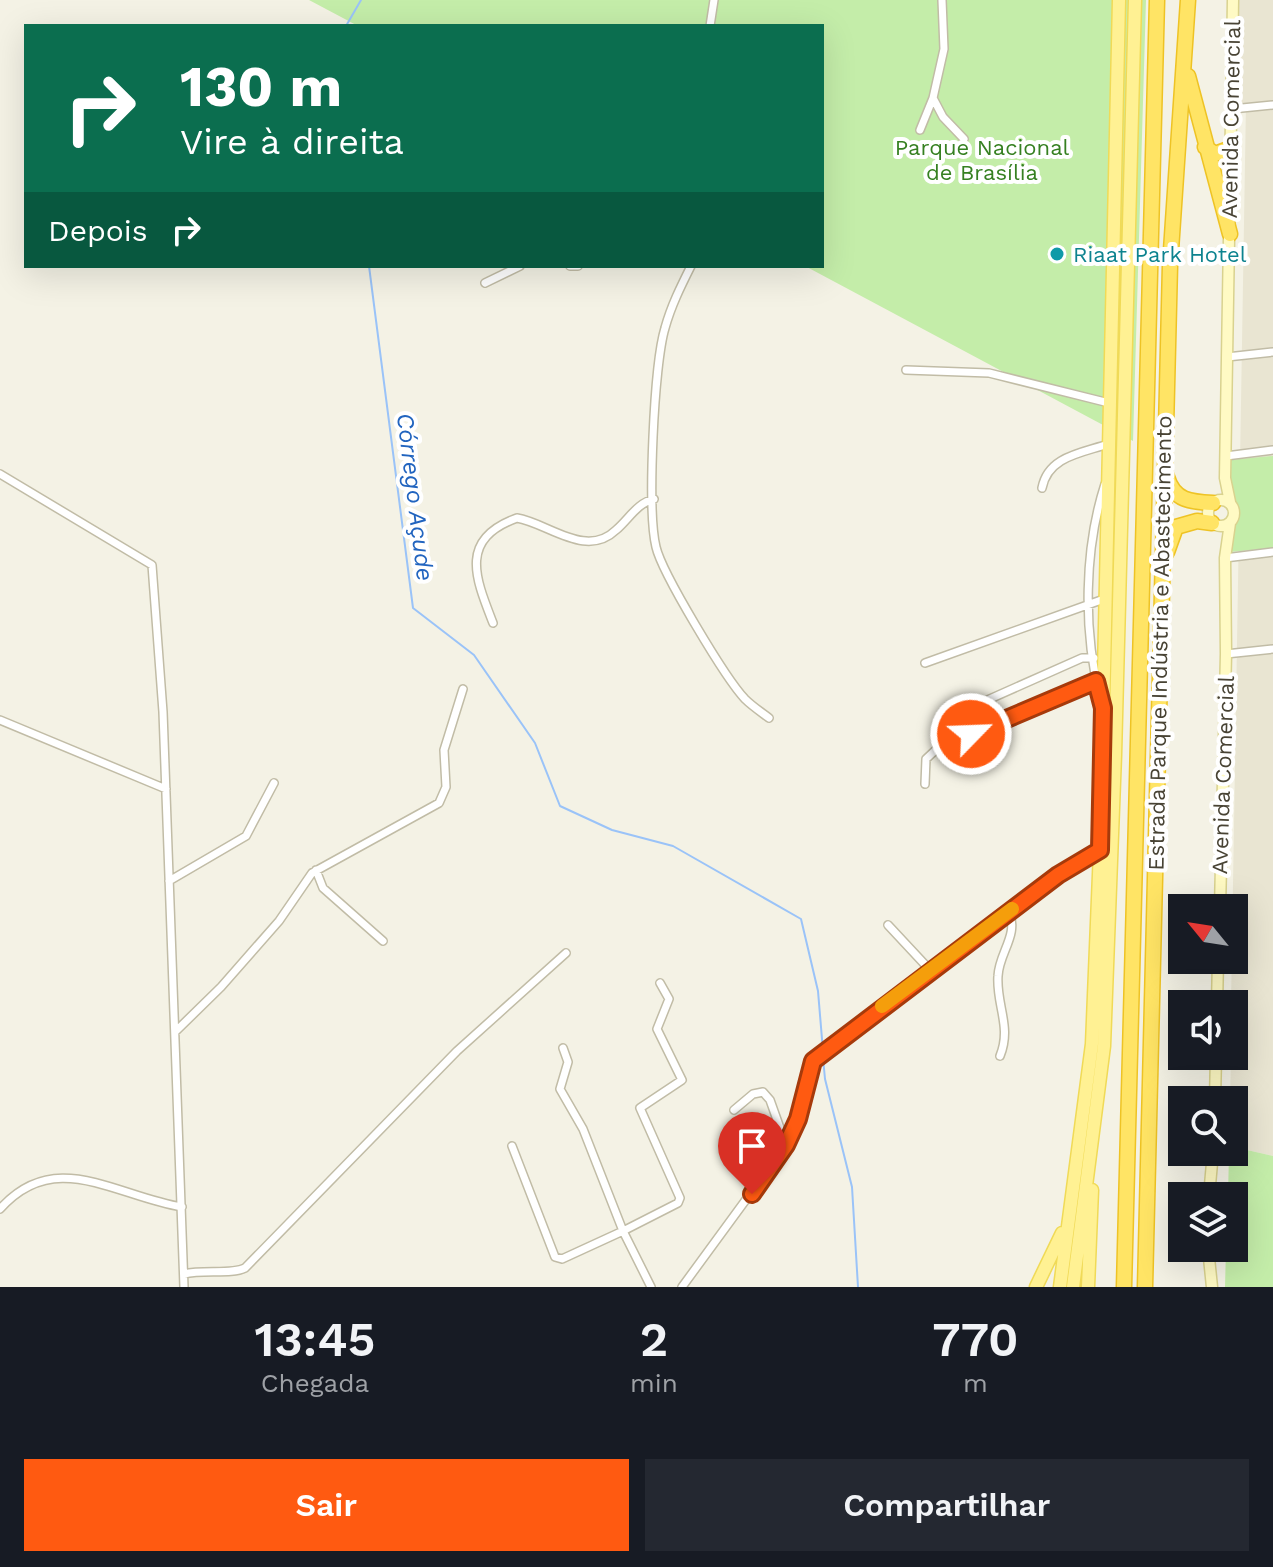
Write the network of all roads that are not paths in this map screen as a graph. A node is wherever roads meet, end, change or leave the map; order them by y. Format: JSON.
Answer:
{"nodes":[{"id":1,"x":714,"y":0,"type":"edge"},
{"id":2,"x":942,"y":0,"type":"edge"},
{"id":3,"x":1119,"y":0,"type":"edge"},
{"id":4,"x":1135,"y":0,"type":"edge"},
{"id":5,"x":1157,"y":0,"type":"edge"},
{"id":6,"x":1188,"y":0,"type":"edge"},
{"id":7,"x":1233,"y":0,"type":"edge"},
{"id":8,"x":710,"y":24,"type":"edge"},
{"id":9,"x":1184,"y":62,"type":"junction"},
{"id":10,"x":933,"y":98,"type":"junction"},
{"id":11,"x":1273,"y":105,"type":"edge"},
{"id":12,"x":1232,"y":109,"type":"junction"},
{"id":13,"x":920,"y":130,"type":"dead end"},
{"id":14,"x":964,"y":139,"type":"dead end"},
{"id":15,"x":1205,"y":147,"type":"junction"},
{"id":16,"x":1231,"y":148,"type":"junction"},
{"id":17,"x":1151,"y":214,"type":"junction"},
{"id":18,"x":1174,"y":216,"type":"junction"},
{"id":19,"x":1230,"y":234,"type":"junction"},
{"id":20,"x":516,"y":268,"type":"edge"},
{"id":21,"x":689,"y":268,"type":"edge"},
{"id":22,"x":485,"y":283,"type":"dead end"},
{"id":23,"x":1273,"y":352,"type":"edge"},
{"id":24,"x":1227,"y":357,"type":"junction"},
{"id":25,"x":906,"y":370,"type":"dead end"},
{"id":26,"x":1109,"y":403,"type":"junction"},
{"id":27,"x":1108,"y":444,"type":"junction"},
{"id":28,"x":1273,"y":450,"type":"edge"},
{"id":29,"x":1226,"y":456,"type":"junction"},
{"id":30,"x":1165,"y":469,"type":"junction"},
{"id":31,"x":0,"y":474,"type":"edge"},
{"id":32,"x":1108,"y":474,"type":"junction"},
{"id":33,"x":1225,"y":478,"type":"junction"},
{"id":34,"x":1042,"y":488,"type":"dead end"},
{"id":35,"x":654,"y":499,"type":"junction"},
{"id":36,"x":1214,"y":502,"type":"junction"},
{"id":37,"x":1230,"y":502,"type":"junction"},
{"id":38,"x":1230,"y":523,"type":"junction"},
{"id":39,"x":1215,"y":525,"type":"junction"},
{"id":40,"x":1225,"y":552,"type":"junction"},
{"id":41,"x":1273,"y":552,"type":"edge"},
{"id":42,"x":1162,"y":570,"type":"junction"},
{"id":43,"x":1104,"y":599,"type":"junction"},
{"id":44,"x":1089,"y":604,"type":"junction"},
{"id":45,"x":493,"y":623,"type":"dead end"},
{"id":46,"x":1273,"y":649,"type":"edge"},
{"id":47,"x":1226,"y":654,"type":"junction"},
{"id":48,"x":1098,"y":659,"type":"junction"},
{"id":49,"x":925,"y":663,"type":"dead end"},
{"id":50,"x":1100,"y":680,"type":"junction"},
{"id":51,"x":463,"y":689,"type":"dead end"},
{"id":52,"x":956,"y":714,"type":"dead end"},
{"id":53,"x":769,"y":718,"type":"dead end"},
{"id":54,"x":0,"y":720,"type":"edge"},
{"id":55,"x":274,"y":783,"type":"dead end"},
{"id":56,"x":925,"y":784,"type":"dead end"},
{"id":57,"x":166,"y":789,"type":"junction"},
{"id":58,"x":1100,"y":850,"type":"junction"},
{"id":59,"x":316,"y":870,"type":"junction"},
{"id":60,"x":169,"y":881,"type":"junction"},
{"id":61,"x":1220,"y":894,"type":"edge"},
{"id":62,"x":1009,"y":911,"type":"junction"},
{"id":63,"x":888,"y":925,"type":"dead end"},
{"id":64,"x":383,"y":941,"type":"dead end"},
{"id":65,"x":566,"y":953,"type":"dead end"},
{"id":66,"x":930,"y":970,"type":"junction"},
{"id":67,"x":660,"y":983,"type":"dead end"},
{"id":68,"x":175,"y":1032,"type":"junction"},
{"id":69,"x":563,"y":1048,"type":"dead end"},
{"id":70,"x":1000,"y":1056,"type":"dead end"},
{"id":71,"x":734,"y":1110,"type":"dead end"},
{"id":72,"x":786,"y":1145,"type":"junction"},
{"id":73,"x":512,"y":1146,"type":"dead end"},
{"id":74,"x":1090,"y":1160,"type":"junction"},
{"id":75,"x":1213,"y":1166,"type":"edge"},
{"id":76,"x":1212,"y":1182,"type":"edge"},
{"id":77,"x":182,"y":1207,"type":"junction"},
{"id":78,"x":0,"y":1209,"type":"edge"},
{"id":79,"x":1068,"y":1219,"type":"junction"},
{"id":80,"x":623,"y":1231,"type":"junction"},
{"id":81,"x":1211,"y":1262,"type":"edge"},
{"id":82,"x":184,"y":1274,"type":"junction"},
{"id":83,"x":184,"y":1287,"type":"edge"},
{"id":84,"x":651,"y":1287,"type":"edge"},
{"id":85,"x":682,"y":1287,"type":"edge"},
{"id":86,"x":1036,"y":1287,"type":"edge"},
{"id":87,"x":1060,"y":1287,"type":"edge"},
{"id":88,"x":1073,"y":1287,"type":"edge"},
{"id":89,"x":1088,"y":1287,"type":"edge"},
{"id":90,"x":1124,"y":1287,"type":"edge"},
{"id":91,"x":1145,"y":1287,"type":"edge"},
{"id":92,"x":1212,"y":1287,"type":"edge"}],
"edges":[{"from":1,"to":8,"type":"street"},
{"from":2,"to":10,"type":"street"},
{"from":3,"to":26,"type":"main road"},
{"from":4,"to":74,"type":"main road"},
{"from":5,"to":17,"type":"highway","name":"Estrada Parque Indústria e Abastecimento"},
{"from":6,"to":9,"type":"highway","name":"Estrada Parque Indústria e Abastecimento"},
{"from":7,"to":12,"type":"street","name":"Avenida Comercial"},
{"from":9,"to":15,"type":"highway"},
{"from":9,"to":18,"type":"highway","name":"Estrada Parque Indústria e Abastecimento"},
{"from":10,"to":13,"type":"street"},
{"from":10,"to":14,"type":"street"},
{"from":11,"to":12,"type":"street"},
{"from":12,"to":16,"type":"street","name":"Avenida Comercial"},
{"from":15,"to":16,"type":"highway"},
{"from":15,"to":19,"type":"highway"},
{"from":16,"to":19,"type":"street","name":"Avenida Comercial"},
{"from":17,"to":18,"type":"highway"},
{"from":17,"to":90,"type":"highway","name":"Estrada Parque Indústria e Abastecimento"},
{"from":18,"to":30,"type":"highway","name":"Estrada Parque Indústria e Abastecimento"},
{"from":19,"to":24,"type":"street","name":"Avenida Comercial"},
{"from":20,"to":22,"type":"street"},
{"from":21,"to":35,"type":"street"},
{"from":23,"to":24,"type":"street"},
{"from":24,"to":29,"type":"street","name":"Avenida Comercial"},
{"from":25,"to":26,"type":"street"},
{"from":26,"to":27,"type":"main road"},
{"from":27,"to":32,"type":"main road"},
{"from":27,"to":34,"type":"street"},
{"from":28,"to":29,"type":"street"},
{"from":29,"to":33,"type":"street","name":"Avenida Comercial"},
{"from":30,"to":36,"type":"highway"},
{"from":30,"to":42,"type":"highway","name":"Estrada Parque Indústria e Abastecimento"},
{"from":31,"to":57,"type":"street"},
{"from":32,"to":43,"type":"main road"},
{"from":32,"to":44,"type":"street"},
{"from":33,"to":36,"type":"street","name":"Avenida Comercial"},
{"from":33,"to":37,"type":"street","name":"Avenida Comercial"},
{"from":35,"to":45,"type":"street"},
{"from":35,"to":53,"type":"street"},
{"from":36,"to":37,"type":"street"},
{"from":36,"to":39,"type":"street"},
{"from":37,"to":38,"type":"street"},
{"from":38,"to":39,"type":"street"},
{"from":38,"to":40,"type":"street","name":"Avenida Comercial"},
{"from":39,"to":40,"type":"street","name":"Avenida Comercial"},
{"from":39,"to":42,"type":"highway"},
{"from":40,"to":41,"type":"street"},
{"from":40,"to":47,"type":"street","name":"Avenida Comercial"},
{"from":42,"to":91,"type":"highway","name":"Estrada Parque Indústria e Abastecimento"},
{"from":43,"to":44,"type":"street"},
{"from":43,"to":48,"type":"main road"},
{"from":44,"to":48,"type":"street"},
{"from":44,"to":49,"type":"street"},
{"from":46,"to":47,"type":"street"},
{"from":47,"to":61,"type":"street","name":"Avenida Comercial"},
{"from":48,"to":50,"type":"main road"},
{"from":48,"to":52,"type":"street"},
{"from":50,"to":56,"type":"street"},
{"from":50,"to":58,"type":"main road"},
{"from":51,"to":59,"type":"street"},
{"from":54,"to":57,"type":"street"},
{"from":55,"to":60,"type":"street"},
{"from":57,"to":60,"type":"street"},
{"from":58,"to":62,"type":"street"},
{"from":58,"to":79,"type":"main road"},
{"from":59,"to":64,"type":"street"},
{"from":59,"to":68,"type":"street"},
{"from":60,"to":68,"type":"street"},
{"from":62,"to":66,"type":"street"},
{"from":62,"to":70,"type":"street"},
{"from":63,"to":66,"type":"street"},
{"from":65,"to":82,"type":"street"},
{"from":66,"to":72,"type":"street"},
{"from":67,"to":80,"type":"street"},
{"from":68,"to":77,"type":"street"},
{"from":69,"to":80,"type":"street"},
{"from":71,"to":72,"type":"street"},
{"from":72,"to":85,"type":"street"},
{"from":73,"to":80,"type":"street"},
{"from":74,"to":88,"type":"main road"},
{"from":74,"to":89,"type":"main road"},
{"from":75,"to":76,"type":"street"},
{"from":77,"to":78,"type":"street"},
{"from":77,"to":82,"type":"street"},
{"from":79,"to":86,"type":"main road"},
{"from":79,"to":87,"type":"main road"},
{"from":80,"to":84,"type":"street"},
{"from":81,"to":92,"type":"street"},
{"from":82,"to":83,"type":"street"}]}
